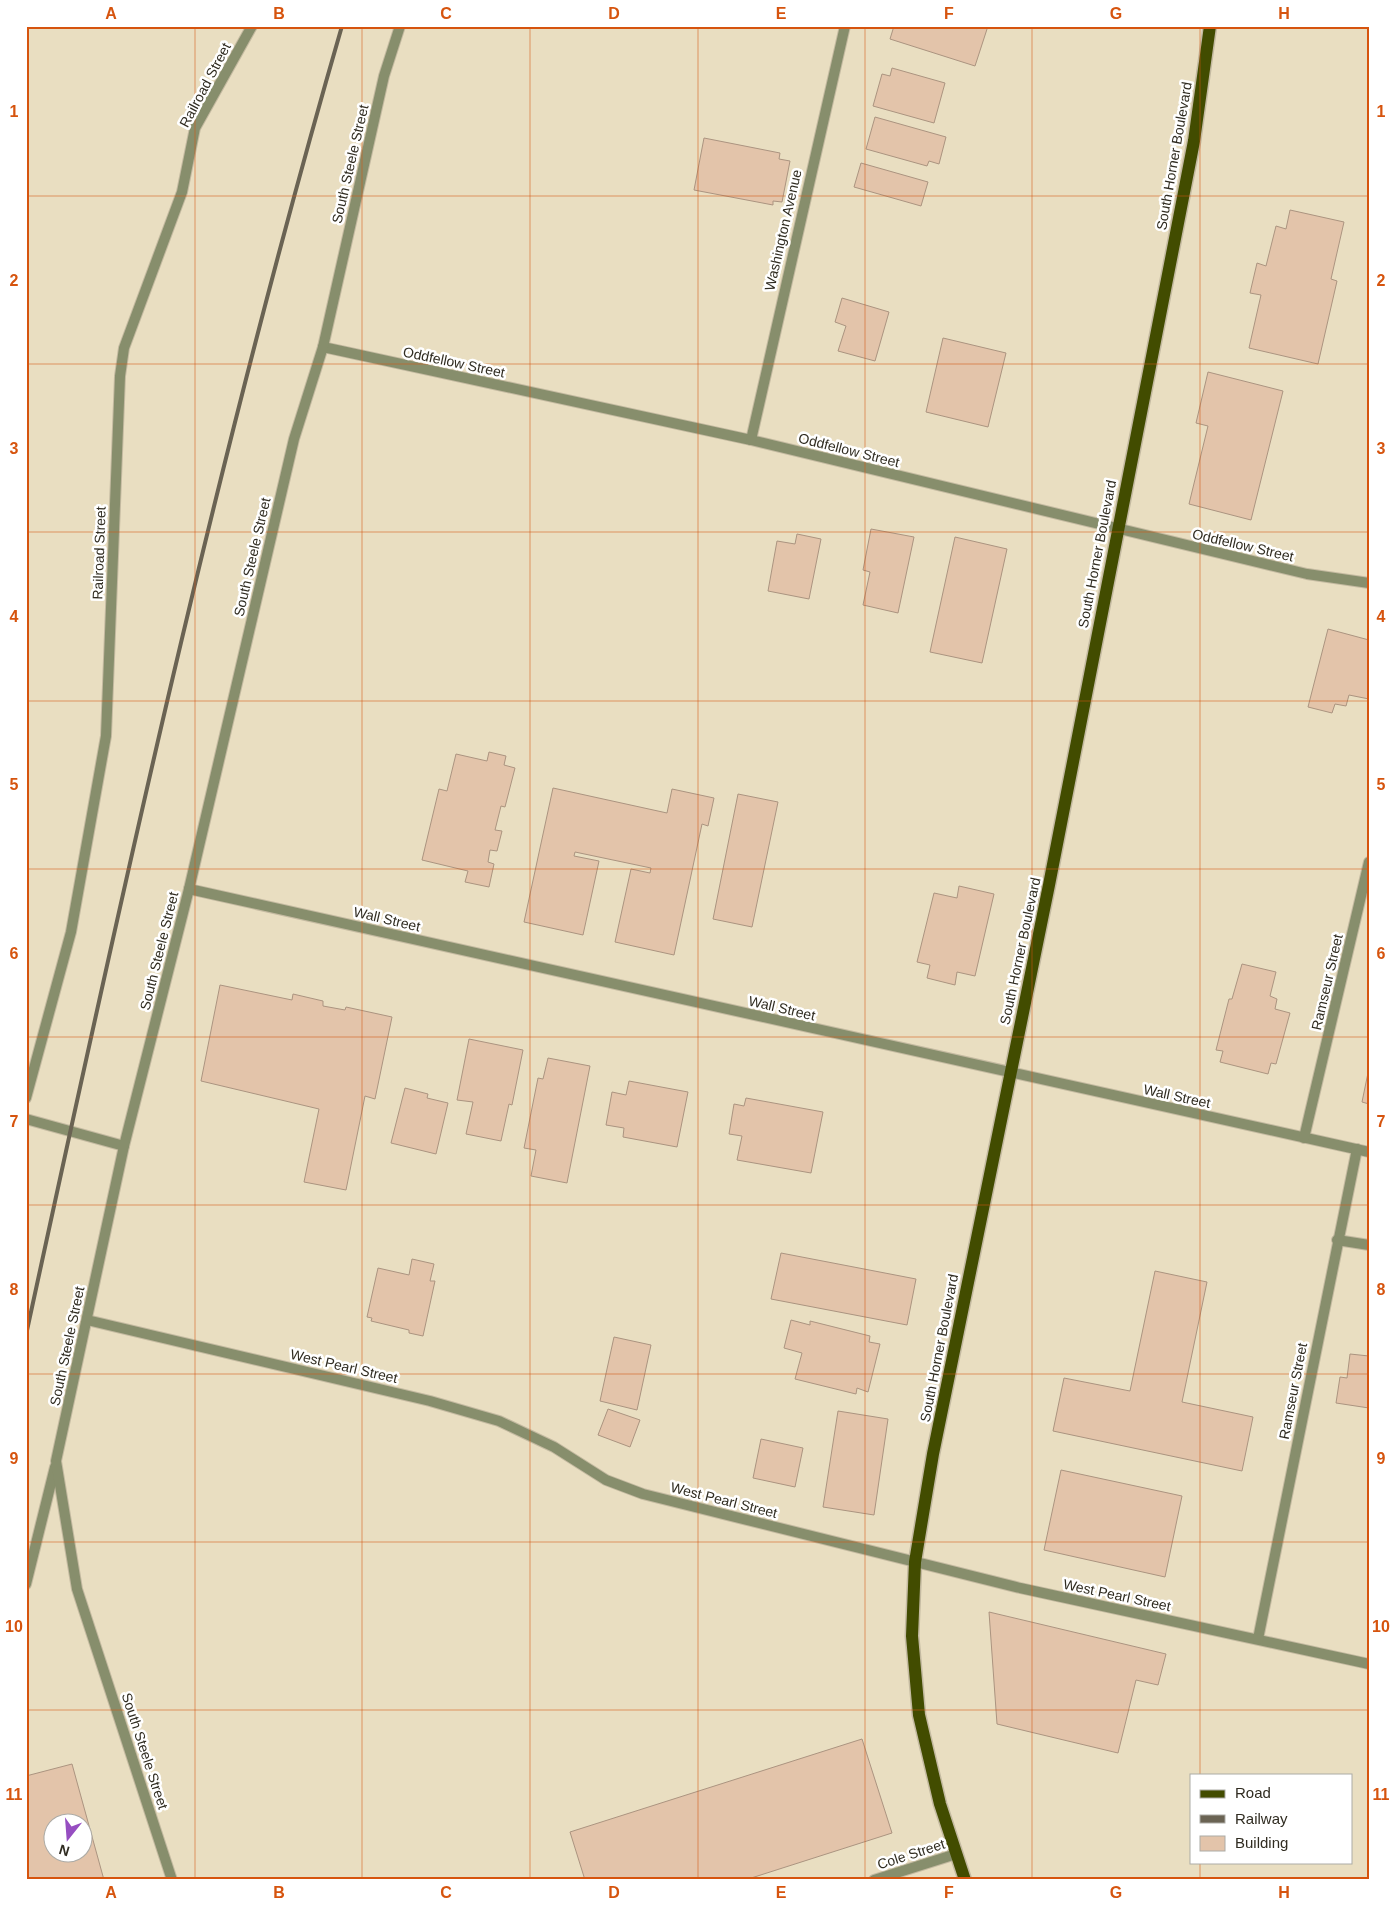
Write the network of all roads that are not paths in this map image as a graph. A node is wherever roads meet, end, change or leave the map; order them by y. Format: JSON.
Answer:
{"nodes":[{"id":1,"x":252,"y":26,"type":"edge"},
{"id":2,"x":400,"y":26,"type":"edge"},
{"id":3,"x":845,"y":26,"type":"edge"},
{"id":4,"x":1210,"y":26,"type":"edge"},
{"id":5,"x":323,"y":347,"type":"junction"},
{"id":6,"x":751,"y":440,"type":"junction"},
{"id":7,"x":1117,"y":529,"type":"junction"},
{"id":8,"x":1369,"y":583,"type":"edge"},
{"id":9,"x":1369,"y":862,"type":"edge"},
{"id":10,"x":189,"y":890,"type":"junction"},
{"id":11,"x":1010,"y":1073,"type":"junction"},
{"id":12,"x":26,"y":1098,"type":"edge"},
{"id":13,"x":26,"y":1119,"type":"edge"},
{"id":14,"x":1304,"y":1138,"type":"junction"},
{"id":15,"x":124,"y":1146,"type":"junction"},
{"id":16,"x":1357,"y":1149,"type":"junction"},
{"id":17,"x":1369,"y":1152,"type":"edge"},
{"id":18,"x":1337,"y":1240,"type":"junction"},
{"id":19,"x":1369,"y":1245,"type":"edge"},
{"id":20,"x":87,"y":1320,"type":"junction"},
{"id":21,"x":56,"y":1461,"type":"junction"},
{"id":22,"x":915,"y":1562,"type":"junction"},
{"id":23,"x":26,"y":1584,"type":"edge"},
{"id":24,"x":1258,"y":1639,"type":"junction"},
{"id":25,"x":1369,"y":1664,"type":"edge"},
{"id":26,"x":956,"y":1854,"type":"junction"},
{"id":27,"x":172,"y":1880,"type":"edge"},
{"id":28,"x":874,"y":1880,"type":"edge"},
{"id":29,"x":965,"y":1880,"type":"edge"}],
"edges":[{"from":1,"to":12,"type":"street","name":"Railroad Street"},
{"from":2,"to":5,"type":"street","name":"South Steele Street"},
{"from":3,"to":6,"type":"street","name":"Washington Avenue"},
{"from":4,"to":7,"type":"main road","name":"South Horner Boulevard"},
{"from":5,"to":6,"type":"street","name":"Oddfellow Street"},
{"from":5,"to":10,"type":"street","name":"South Steele Street"},
{"from":6,"to":7,"type":"street","name":"Oddfellow Street"},
{"from":7,"to":8,"type":"street","name":"Oddfellow Street"},
{"from":7,"to":11,"type":"main road","name":"South Horner Boulevard"},
{"from":9,"to":14,"type":"street","name":"Ramseur Street"},
{"from":10,"to":11,"type":"street","name":"Wall Street"},
{"from":10,"to":15,"type":"street","name":"South Steele Street"},
{"from":11,"to":14,"type":"street","name":"Wall Street"},
{"from":11,"to":22,"type":"main road","name":"South Horner Boulevard"},
{"from":13,"to":15,"type":"street"},
{"from":14,"to":16,"type":"street","name":"Wall Street"},
{"from":15,"to":20,"type":"street","name":"South Steele Street"},
{"from":16,"to":17,"type":"street","name":"Wall Street"},
{"from":16,"to":18,"type":"street","name":"Ramseur Street"},
{"from":18,"to":19,"type":"street"},
{"from":18,"to":24,"type":"street","name":"Ramseur Street"},
{"from":20,"to":21,"type":"street","name":"South Steele Street"},
{"from":20,"to":22,"type":"street","name":"West Pearl Street"},
{"from":21,"to":23,"type":"street"},
{"from":21,"to":27,"type":"street","name":"South Steele Street"},
{"from":22,"to":24,"type":"street","name":"West Pearl Street"},
{"from":22,"to":26,"type":"main road","name":"South Horner Boulevard"},
{"from":24,"to":25,"type":"street","name":"West Pearl Street"},
{"from":26,"to":28,"type":"street","name":"Cole Street"},
{"from":26,"to":29,"type":"main road","name":"South Horner Boulevard"}]}
